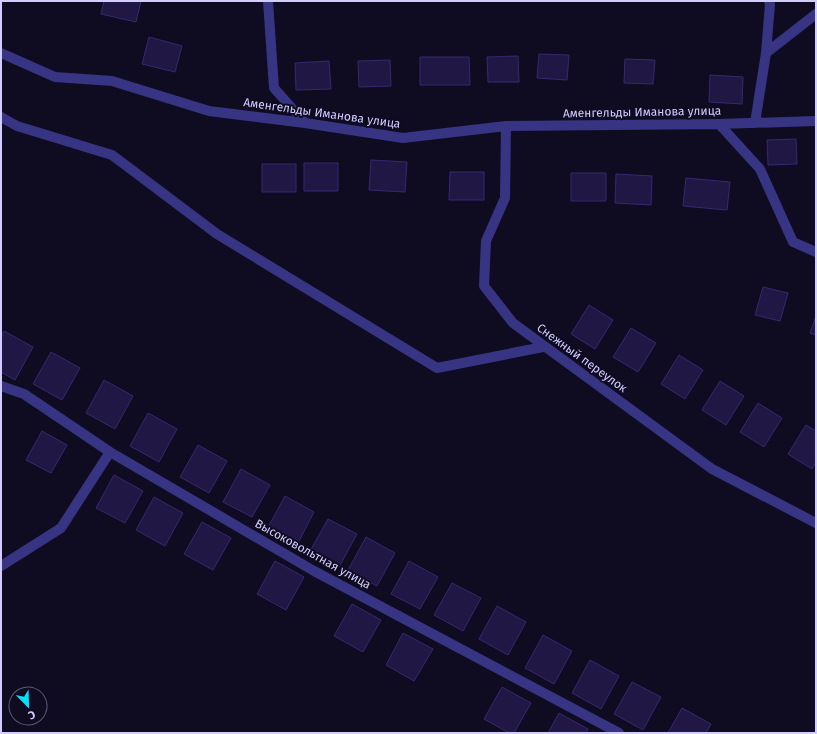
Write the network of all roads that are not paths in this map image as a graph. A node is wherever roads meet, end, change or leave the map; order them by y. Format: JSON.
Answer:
{"nodes":[{"id":1,"x":268,"y":1,"type":"edge"},
{"id":2,"x":769,"y":1,"type":"edge"},
{"id":3,"x":816,"y":14,"type":"edge"},
{"id":4,"x":1,"y":52,"type":"edge"},
{"id":5,"x":766,"y":53,"type":"junction"},
{"id":6,"x":1,"y":117,"type":"edge"},
{"id":7,"x":816,"y":121,"type":"edge"},
{"id":8,"x":305,"y":123,"type":"junction"},
{"id":9,"x":754,"y":123,"type":"junction"},
{"id":10,"x":719,"y":124,"type":"junction"},
{"id":11,"x":506,"y":126,"type":"junction"},
{"id":12,"x":816,"y":252,"type":"edge"},
{"id":13,"x":544,"y":346,"type":"junction"},
{"id":14,"x":1,"y":386,"type":"edge"},
{"id":15,"x":110,"y":452,"type":"junction"},
{"id":16,"x":816,"y":523,"type":"edge"},
{"id":17,"x":1,"y":566,"type":"edge"},
{"id":18,"x":619,"y":733,"type":"edge"}],
"edges":[{"from":1,"to":8,"type":"street"},
{"from":2,"to":5,"type":"street"},
{"from":3,"to":5,"type":"street"},
{"from":4,"to":8,"type":"street","name":"Аменгельды Иманова улица"},
{"from":5,"to":9,"type":"street"},
{"from":6,"to":13,"type":"street"},
{"from":7,"to":9,"type":"street","name":"Аменгельды Иманова улица"},
{"from":8,"to":11,"type":"street","name":"Аменгельды Иманова улица"},
{"from":9,"to":10,"type":"street","name":"Аменгельды Иманова улица"},
{"from":10,"to":11,"type":"street","name":"Аменгельды Иманова улица"},
{"from":10,"to":12,"type":"street"},
{"from":11,"to":13,"type":"street","name":"Снежный переулок"},
{"from":13,"to":16,"type":"street","name":"Снежный переулок"},
{"from":14,"to":15,"type":"street","name":"Высоковольтная улица"},
{"from":15,"to":17,"type":"street"},
{"from":15,"to":18,"type":"street","name":"Высоковольтная улица"}]}
